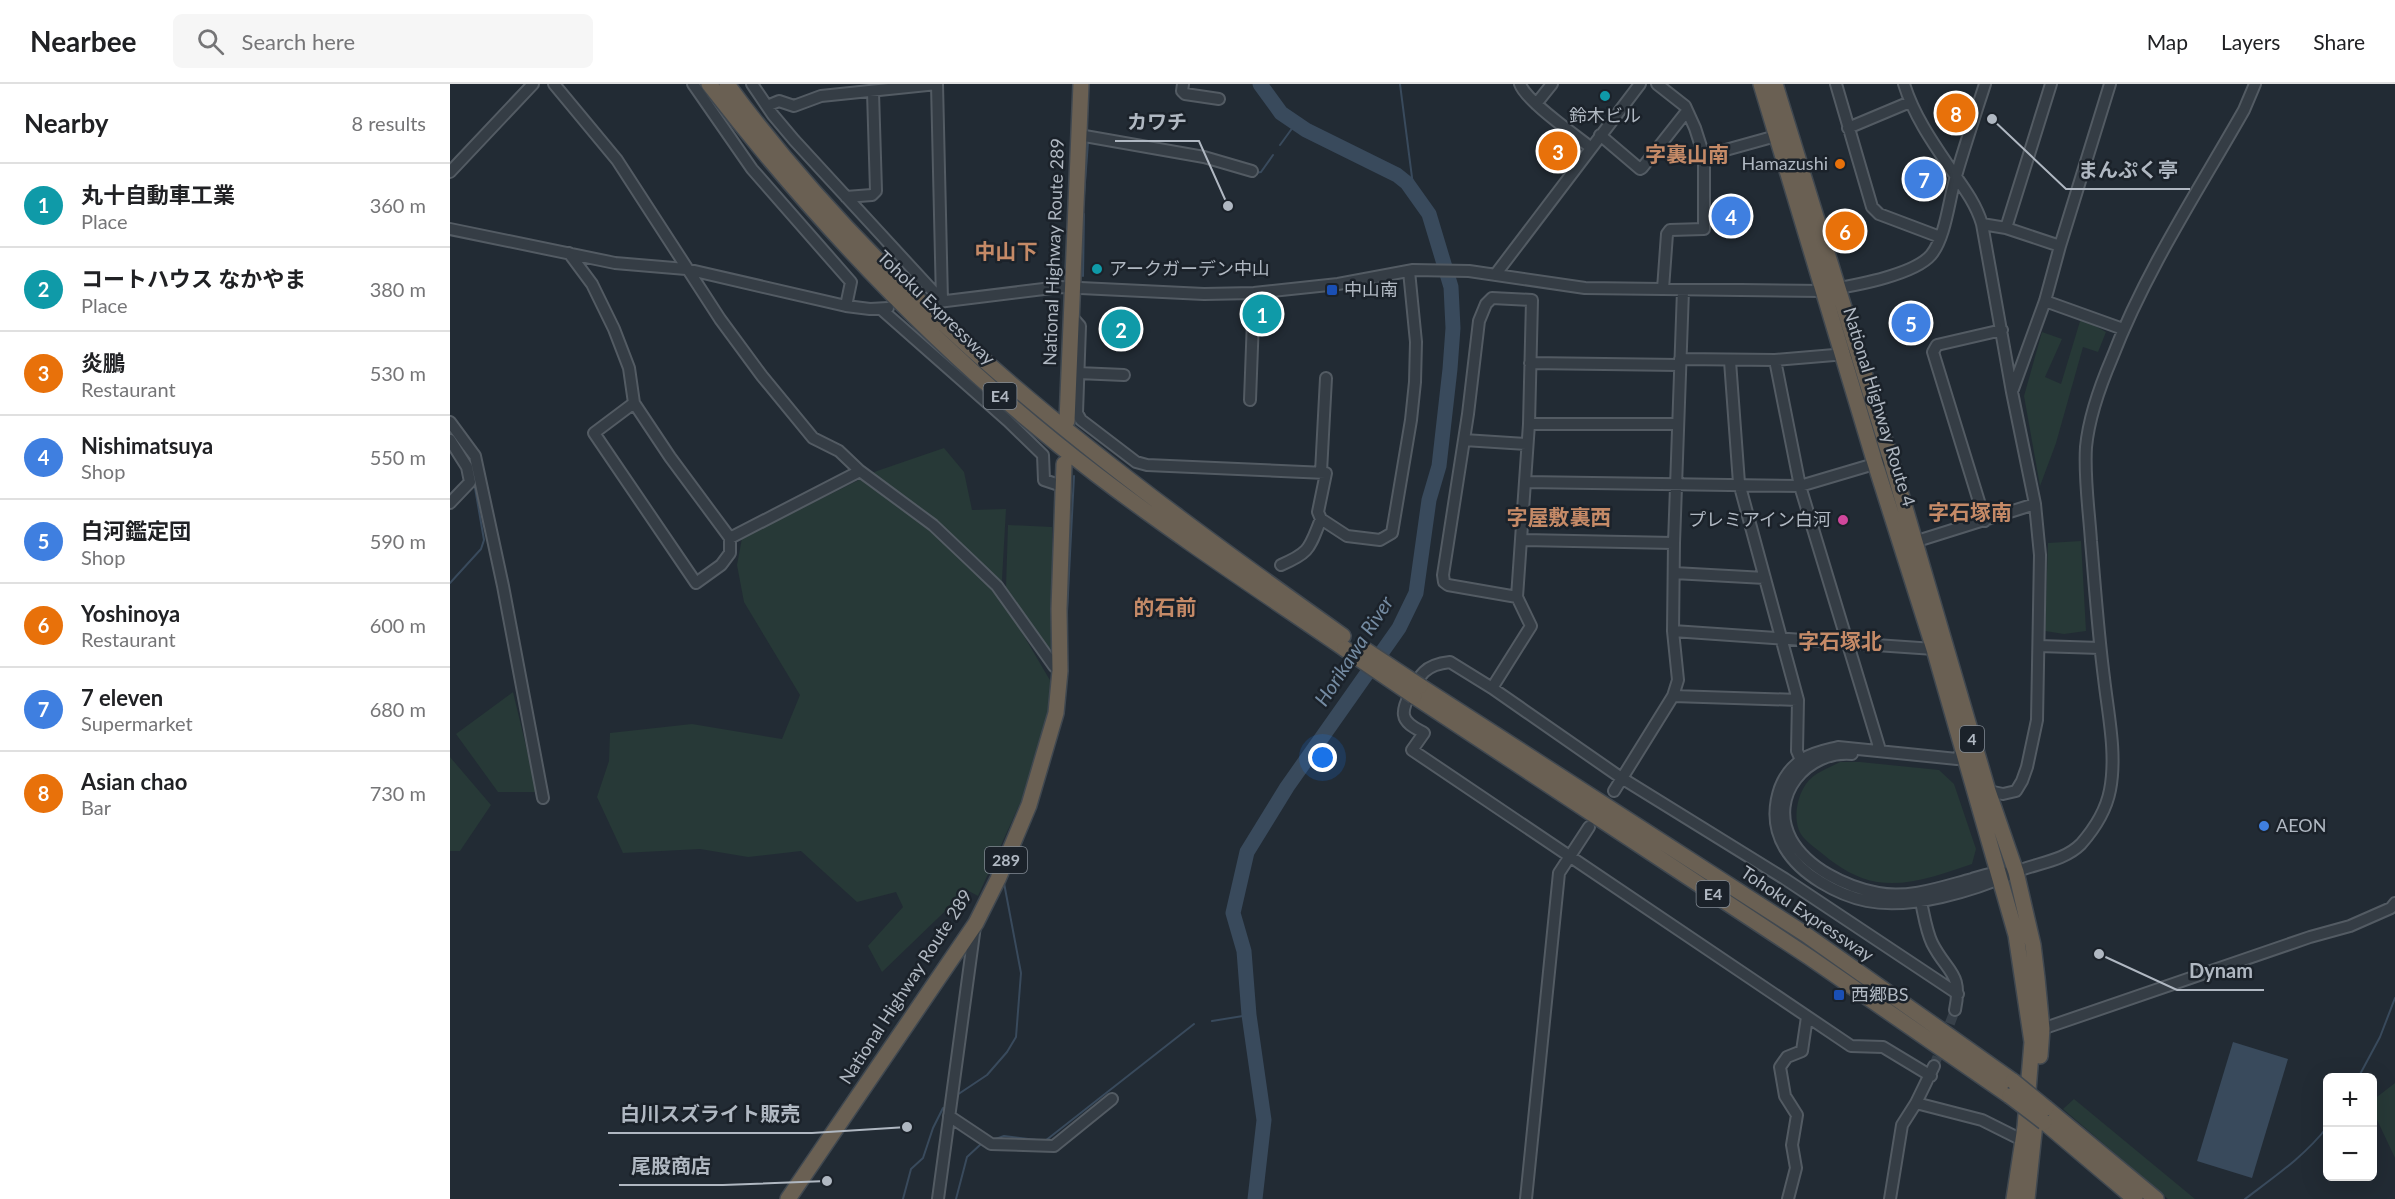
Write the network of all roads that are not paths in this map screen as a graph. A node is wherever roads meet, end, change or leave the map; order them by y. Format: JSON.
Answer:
{"nodes":[{"id":1,"x":533,"y":84,"type":"edge"},
{"id":2,"x":555,"y":84,"type":"edge"},
{"id":3,"x":693,"y":84,"type":"edge"},
{"id":4,"x":709,"y":84,"type":"edge"},
{"id":5,"x":727,"y":84,"type":"edge"},
{"id":6,"x":752,"y":84,"type":"edge"},
{"id":7,"x":937,"y":84,"type":"edge"},
{"id":8,"x":1081,"y":84,"type":"edge"},
{"id":9,"x":1183,"y":84,"type":"edge"},
{"id":10,"x":1520,"y":84,"type":"edge"},
{"id":11,"x":1552,"y":84,"type":"edge"},
{"id":12,"x":1640,"y":84,"type":"edge"},
{"id":13,"x":1657,"y":84,"type":"edge"},
{"id":14,"x":1761,"y":84,"type":"edge"},
{"id":15,"x":1775,"y":84,"type":"edge"},
{"id":16,"x":1836,"y":84,"type":"edge"},
{"id":17,"x":1904,"y":84,"type":"edge"},
{"id":18,"x":1985,"y":84,"type":"edge"},
{"id":19,"x":2051,"y":84,"type":"edge"},
{"id":20,"x":2110,"y":84,"type":"edge"},
{"id":21,"x":2255,"y":84,"type":"edge"},
{"id":22,"x":873,"y":92,"type":"junction"},
{"id":23,"x":1219,"y":99,"type":"dead end"},
{"id":24,"x":1910,"y":102,"type":"junction"},
{"id":25,"x":1536,"y":104,"type":"junction"},
{"id":26,"x":767,"y":106,"type":"junction"},
{"id":27,"x":1687,"y":111,"type":"junction"},
{"id":28,"x":1848,"y":128,"type":"junction"},
{"id":29,"x":1079,"y":135,"type":"junction"},
{"id":30,"x":1600,"y":135,"type":"junction"},
{"id":31,"x":1776,"y":136,"type":"junction"},
{"id":32,"x":1590,"y":147,"type":"junction"},
{"id":33,"x":1704,"y":156,"type":"junction"},
{"id":34,"x":1252,"y":171,"type":"dead end"},
{"id":35,"x":450,"y":172,"type":"edge"},
{"id":36,"x":1956,"y":176,"type":"junction"},
{"id":37,"x":846,"y":197,"type":"junction"},
{"id":38,"x":1982,"y":224,"type":"junction"},
{"id":39,"x":2006,"y":228,"type":"junction"},
{"id":40,"x":450,"y":230,"type":"edge"},
{"id":41,"x":1940,"y":237,"type":"junction"},
{"id":42,"x":2060,"y":246,"type":"junction"},
{"id":43,"x":569,"y":254,"type":"junction"},
{"id":44,"x":686,"y":269,"type":"junction"},
{"id":45,"x":1411,"y":270,"type":"junction"},
{"id":46,"x":1495,"y":276,"type":"junction"},
{"id":47,"x":1072,"y":288,"type":"junction"},
{"id":48,"x":1663,"y":289,"type":"junction"},
{"id":49,"x":1830,"y":289,"type":"junction"},
{"id":50,"x":1683,"y":290,"type":"junction"},
{"id":51,"x":1254,"y":294,"type":"junction"},
{"id":52,"x":940,"y":301,"type":"junction"},
{"id":53,"x":2045,"y":301,"type":"junction"},
{"id":54,"x":846,"y":306,"type":"junction"},
{"id":55,"x":1072,"y":317,"type":"junction"},
{"id":56,"x":2123,"y":329,"type":"junction"},
{"id":57,"x":2002,"y":330,"type":"junction"},
{"id":58,"x":1858,"y":353,"type":"junction"},
{"id":59,"x":1842,"y":355,"type":"junction"},
{"id":60,"x":1775,"y":360,"type":"junction"},
{"id":61,"x":1730,"y":361,"type":"junction"},
{"id":62,"x":1679,"y":362,"type":"junction"},
{"id":63,"x":1530,"y":363,"type":"junction"},
{"id":64,"x":1078,"y":373,"type":"junction"},
{"id":65,"x":1124,"y":375,"type":"dead end"},
{"id":66,"x":1326,"y":378,"type":"dead end"},
{"id":67,"x":2012,"y":392,"type":"junction"},
{"id":68,"x":1250,"y":400,"type":"dead end"},
{"id":69,"x":634,"y":403,"type":"junction"},
{"id":70,"x":1067,"y":421,"type":"dead end"},
{"id":71,"x":450,"y":422,"type":"edge"},
{"id":72,"x":1529,"y":424,"type":"junction"},
{"id":73,"x":1678,"y":424,"type":"junction"},
{"id":74,"x":450,"y":440,"type":"edge"},
{"id":75,"x":1464,"y":440,"type":"junction"},
{"id":76,"x":1527,"y":444,"type":"junction"},
{"id":77,"x":1891,"y":460,"type":"junction"},
{"id":78,"x":1875,"y":463,"type":"junction"},
{"id":79,"x":1064,"y":464,"type":"dead end"},
{"id":80,"x":860,"y":471,"type":"junction"},
{"id":81,"x":1321,"y":472,"type":"junction"},
{"id":82,"x":1525,"y":482,"type":"junction"},
{"id":83,"x":1739,"y":483,"type":"junction"},
{"id":84,"x":1676,"y":484,"type":"junction"},
{"id":85,"x":1062,"y":486,"type":"junction"},
{"id":86,"x":1800,"y":486,"type":"junction"},
{"id":87,"x":450,"y":503,"type":"edge"},
{"id":88,"x":2035,"y":504,"type":"junction"},
{"id":89,"x":1321,"y":519,"type":"junction"},
{"id":90,"x":1985,"y":521,"type":"junction"},
{"id":91,"x":730,"y":538,"type":"junction"},
{"id":92,"x":1521,"y":540,"type":"junction"},
{"id":93,"x":1914,"y":542,"type":"junction"},
{"id":94,"x":1674,"y":543,"type":"junction"},
{"id":95,"x":1281,"y":565,"type":"dead end"},
{"id":96,"x":1674,"y":573,"type":"junction"},
{"id":97,"x":1765,"y":578,"type":"junction"},
{"id":98,"x":1517,"y":597,"type":"junction"},
{"id":99,"x":1673,"y":631,"type":"junction"},
{"id":100,"x":1781,"y":638,"type":"junction"},
{"id":101,"x":1848,"y":643,"type":"junction"},
{"id":102,"x":1348,"y":645,"type":"junction"},
{"id":103,"x":2039,"y":646,"type":"junction"},
{"id":104,"x":2100,"y":648,"type":"junction"},
{"id":105,"x":1934,"y":649,"type":"junction"},
{"id":106,"x":1060,"y":671,"type":"junction"},
{"id":107,"x":1492,"y":688,"type":"junction"},
{"id":108,"x":1673,"y":696,"type":"junction"},
{"id":109,"x":1798,"y":700,"type":"junction"},
{"id":110,"x":1880,"y":750,"type":"junction"},
{"id":111,"x":1962,"y":751,"type":"junction"},
{"id":112,"x":1801,"y":760,"type":"junction"},
{"id":113,"x":1620,"y":777,"type":"junction"},
{"id":114,"x":1614,"y":791,"type":"dead end"},
{"id":115,"x":1988,"y":791,"type":"junction"},
{"id":116,"x":543,"y":798,"type":"dead end"},
{"id":117,"x":1589,"y":827,"type":"dead end"},
{"id":118,"x":1988,"y":831,"type":"junction"},
{"id":119,"x":1570,"y":856,"type":"junction"},
{"id":120,"x":2016,"y":872,"type":"junction"},
{"id":121,"x":2000,"y":875,"type":"junction"},
{"id":122,"x":1921,"y":902,"type":"junction"},
{"id":123,"x":2394,"y":907,"type":"edge"},
{"id":124,"x":976,"y":923,"type":"junction"},
{"id":125,"x":1958,"y":994,"type":"junction"},
{"id":126,"x":1955,"y":1010,"type":"tunnel mouth"},
{"id":127,"x":1807,"y":1017,"type":"junction"},
{"id":128,"x":2042,"y":1029,"type":"junction"},
{"id":129,"x":1112,"y":1099,"type":"dead end"},
{"id":130,"x":1916,"y":1103,"type":"junction"},
{"id":131,"x":2045,"y":1115,"type":"junction"},
{"id":132,"x":949,"y":1116,"type":"junction"},
{"id":133,"x":2022,"y":1140,"type":"junction"},
{"id":134,"x":788,"y":1199,"type":"edge"},
{"id":135,"x":938,"y":1199,"type":"edge"},
{"id":136,"x":1526,"y":1199,"type":"edge"},
{"id":137,"x":1788,"y":1199,"type":"edge"},
{"id":138,"x":1890,"y":1199,"type":"edge"},
{"id":139,"x":2014,"y":1199,"type":"edge"},
{"id":140,"x":2027,"y":1199,"type":"edge"},
{"id":141,"x":2135,"y":1199,"type":"edge"},
{"id":142,"x":2156,"y":1199,"type":"edge"}],
"edges":[{"from":1,"to":35,"type":"street"},
{"from":2,"to":44,"type":"street"},
{"from":3,"to":54,"type":"street"},
{"from":4,"to":102,"type":"highway","name":"Tohoku Expressway","number":"E4"},
{"from":5,"to":102,"type":"highway","name":"Tohoku Expressway","number":"E4"},
{"from":6,"to":26,"type":"street"},
{"from":7,"to":22,"type":"street"},
{"from":7,"to":52,"type":"street"},
{"from":8,"to":29,"type":"highway","name":"National Highway Route 289"},
{"from":9,"to":23,"type":"street"},
{"from":10,"to":25,"type":"street"},
{"from":11,"to":25,"type":"street"},
{"from":12,"to":30,"type":"street"},
{"from":13,"to":27,"type":"street"},
{"from":14,"to":31,"type":"highway","name":"National Highway Route 4","number":"4"},
{"from":15,"to":49,"type":"highway","name":"National Highway Route 4","number":"4"},
{"from":16,"to":28,"type":"street"},
{"from":17,"to":24,"type":"street"},
{"from":18,"to":36,"type":"street"},
{"from":19,"to":39,"type":"street"},
{"from":20,"to":42,"type":"street"},
{"from":21,"to":56,"type":"street"},
{"from":22,"to":26,"type":"street"},
{"from":22,"to":37,"type":"street"},
{"from":24,"to":28,"type":"street"},
{"from":24,"to":36,"type":"street"},
{"from":25,"to":32,"type":"street"},
{"from":26,"to":37,"type":"street"},
{"from":27,"to":30,"type":"street"},
{"from":27,"to":33,"type":"street"},
{"from":28,"to":41,"type":"street"},
{"from":29,"to":34,"type":"street"},
{"from":29,"to":47,"type":"highway","name":"National Highway Route 289"},
{"from":30,"to":32,"type":"street"},
{"from":31,"to":33,"type":"street"},
{"from":31,"to":49,"type":"highway","name":"National Highway Route 4","number":"4"},
{"from":32,"to":46,"type":"street"},
{"from":33,"to":48,"type":"street"},
{"from":36,"to":38,"type":"street"},
{"from":36,"to":41,"type":"street"},
{"from":37,"to":52,"type":"street"},
{"from":38,"to":39,"type":"street"},
{"from":38,"to":57,"type":"street"},
{"from":39,"to":42,"type":"street"},
{"from":40,"to":43,"type":"street"},
{"from":41,"to":49,"type":"street"},
{"from":42,"to":53,"type":"street"},
{"from":43,"to":44,"type":"street"},
{"from":43,"to":69,"type":"street"},
{"from":44,"to":54,"type":"street"},
{"from":44,"to":80,"type":"street"},
{"from":45,"to":46,"type":"street"},
{"from":45,"to":51,"type":"street"},
{"from":45,"to":89,"type":"street"},
{"from":46,"to":48,"type":"street"},
{"from":47,"to":51,"type":"street"},
{"from":47,"to":52,"type":"street"},
{"from":47,"to":55,"type":"highway","name":"National Highway Route 289"},
{"from":48,"to":50,"type":"street"},
{"from":49,"to":50,"type":"street"},
{"from":49,"to":58,"type":"highway","name":"National Highway Route 4","number":"4"},
{"from":49,"to":59,"type":"highway","name":"National Highway Route 4","number":"4"},
{"from":50,"to":62,"type":"street"},
{"from":51,"to":68,"type":"street"},
{"from":53,"to":56,"type":"street"},
{"from":53,"to":67,"type":"street"},
{"from":54,"to":85,"type":"street"},
{"from":55,"to":64,"type":"street"},
{"from":55,"to":70,"type":"highway","name":"National Highway Route 289"},
{"from":56,"to":104,"type":"street"},
{"from":57,"to":67,"type":"street"},
{"from":57,"to":90,"type":"street"},
{"from":58,"to":59,"type":"street"},
{"from":58,"to":77,"type":"highway","name":"National Highway Route 4","number":"4"},
{"from":59,"to":60,"type":"street"},
{"from":59,"to":78,"type":"highway","name":"National Highway Route 4","number":"4"},
{"from":60,"to":61,"type":"street"},
{"from":60,"to":86,"type":"street"},
{"from":61,"to":62,"type":"street"},
{"from":61,"to":83,"type":"street"},
{"from":62,"to":63,"type":"street"},
{"from":62,"to":73,"type":"street"},
{"from":63,"to":72,"type":"street"},
{"from":63,"to":75,"type":"street"},
{"from":64,"to":65,"type":"street"},
{"from":64,"to":81,"type":"street"},
{"from":66,"to":81,"type":"street"},
{"from":67,"to":88,"type":"street"},
{"from":69,"to":91,"type":"street"},
{"from":69,"to":91,"type":"street"},
{"from":71,"to":116,"type":"street"},
{"from":72,"to":73,"type":"street"},
{"from":72,"to":76,"type":"street"},
{"from":73,"to":84,"type":"street"},
{"from":74,"to":87,"type":"street"},
{"from":75,"to":76,"type":"street"},
{"from":75,"to":98,"type":"street"},
{"from":76,"to":82,"type":"street"},
{"from":77,"to":78,"type":"street"},
{"from":77,"to":93,"type":"highway","name":"National Highway Route 4","number":"4"},
{"from":78,"to":86,"type":"street"},
{"from":78,"to":105,"type":"highway","name":"National Highway Route 4","number":"4"},
{"from":79,"to":85,"type":"highway","name":"National Highway Route 289","number":"289"},
{"from":80,"to":91,"type":"street"},
{"from":80,"to":106,"type":"street"},
{"from":81,"to":89,"type":"street"},
{"from":82,"to":84,"type":"street"},
{"from":82,"to":92,"type":"street"},
{"from":83,"to":84,"type":"street"},
{"from":83,"to":86,"type":"street"},
{"from":83,"to":97,"type":"street"},
{"from":84,"to":94,"type":"street"},
{"from":85,"to":106,"type":"highway","name":"National Highway Route 289","number":"289"},
{"from":86,"to":101,"type":"street"},
{"from":88,"to":90,"type":"street"},
{"from":88,"to":103,"type":"street"},
{"from":89,"to":95,"type":"street"},
{"from":90,"to":93,"type":"street"},
{"from":92,"to":94,"type":"street"},
{"from":92,"to":98,"type":"street"},
{"from":93,"to":115,"type":"highway","name":"National Highway Route 4","number":"4"},
{"from":94,"to":96,"type":"street"},
{"from":96,"to":97,"type":"street"},
{"from":96,"to":99,"type":"street"},
{"from":97,"to":100,"type":"street"},
{"from":98,"to":107,"type":"street"},
{"from":99,"to":100,"type":"street"},
{"from":99,"to":108,"type":"street"},
{"from":100,"to":101,"type":"street"},
{"from":100,"to":109,"type":"street"},
{"from":101,"to":105,"type":"street"},
{"from":101,"to":110,"type":"street"},
{"from":102,"to":131,"type":"highway","name":"Tohoku Expressway","number":"E4","bridge":true},
{"from":103,"to":104,"type":"street"},
{"from":103,"to":115,"type":"street"},
{"from":104,"to":120,"type":"street"},
{"from":105,"to":111,"type":"highway","name":"National Highway Route 4","number":"4"},
{"from":106,"to":124,"type":"highway","name":"National Highway Route 289","number":"289"},
{"from":107,"to":113,"type":"street"},
{"from":107,"to":119,"type":"street"},
{"from":108,"to":109,"type":"street"},
{"from":108,"to":113,"type":"street"},
{"from":109,"to":112,"type":"street"},
{"from":110,"to":111,"type":"street"},
{"from":110,"to":112,"type":"street"},
{"from":111,"to":118,"type":"highway","name":"National Highway Route 4","number":"4"},
{"from":112,"to":122,"type":"street"},
{"from":113,"to":114,"type":"street"},
{"from":113,"to":125,"type":"street"},
{"from":115,"to":120,"type":"highway","name":"National Highway Route 4","number":"4"},
{"from":117,"to":119,"type":"street"},
{"from":118,"to":121,"type":"highway","name":"National Highway Route 4","number":"4"},
{"from":118,"to":121,"type":"street"},
{"from":119,"to":127,"type":"street"},
{"from":119,"to":136,"type":"street"},
{"from":120,"to":121,"type":"street"},
{"from":120,"to":128,"type":"highway","name":"National Highway Route 4","number":"4"},
{"from":121,"to":122,"type":"street"},
{"from":121,"to":133,"type":"highway","name":"National Highway Route 4","number":"4"},
{"from":122,"to":125,"type":"street"},
{"from":123,"to":128,"type":"street"},
{"from":124,"to":132,"type":"street"},
{"from":124,"to":134,"type":"highway","name":"National Highway Route 289","number":"289"},
{"from":125,"to":126,"type":"street"},
{"from":127,"to":130,"type":"street"},
{"from":127,"to":137,"type":"street"},
{"from":128,"to":140,"type":"highway","name":"National Highway Route 4","number":"4"},
{"from":129,"to":132,"type":"street"},
{"from":130,"to":133,"type":"street"},
{"from":130,"to":138,"type":"street"},
{"from":131,"to":141,"type":"highway","name":"Tohoku Expressway"},
{"from":131,"to":142,"type":"highway","name":"Tohoku Expressway"},
{"from":132,"to":135,"type":"street"},
{"from":133,"to":139,"type":"highway","name":"National Highway Route 4","number":"4"}]}
